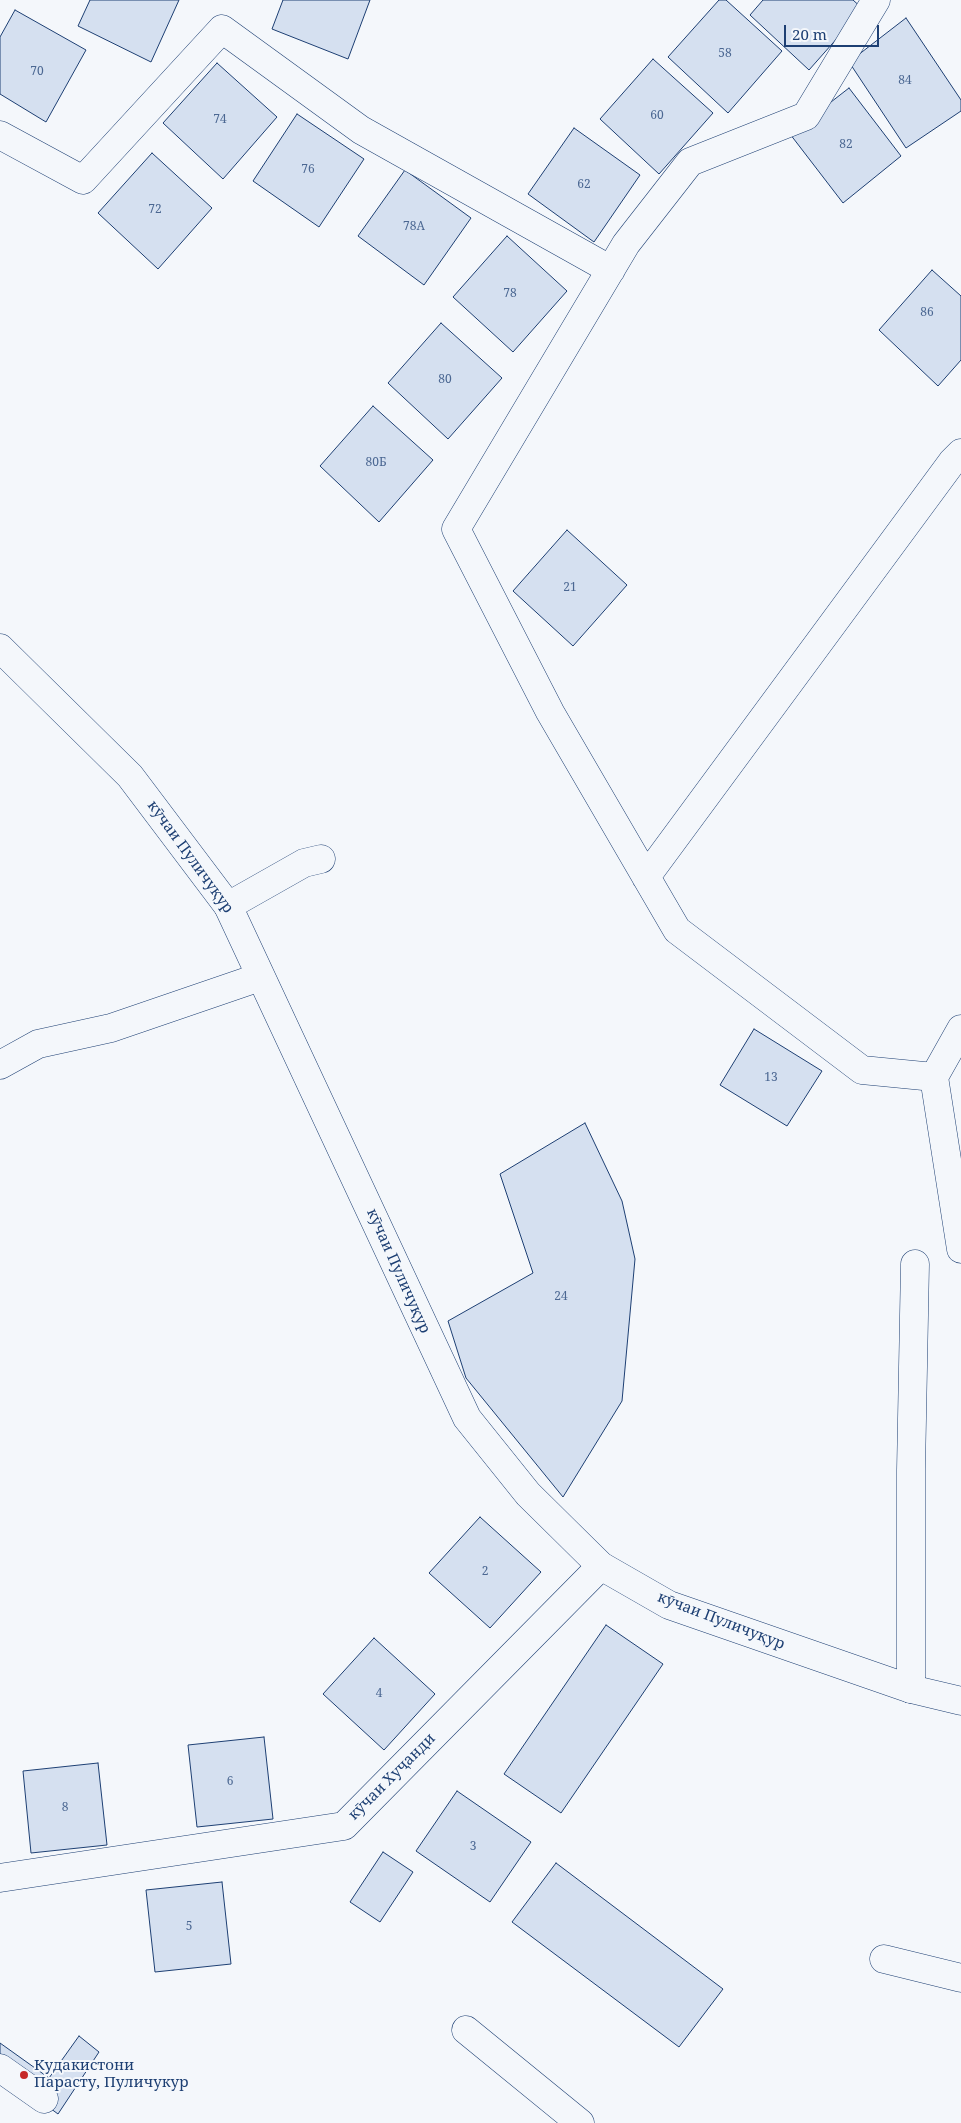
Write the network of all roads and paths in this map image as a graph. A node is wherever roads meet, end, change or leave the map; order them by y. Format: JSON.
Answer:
{"nodes":[{"id":1,"x":876,"y":0,"type":"edge"},
{"id":2,"x":0,"y":135,"type":"edge"},
{"id":3,"x":611,"y":270,"type":"junction"},
{"id":4,"x":961,"y":453,"type":"edge"},
{"id":5,"x":0,"y":648,"type":"edge"},
{"id":6,"x":321,"y":859,"type":"dead end"},
{"id":7,"x":646,"y":877,"type":"junction"},
{"id":8,"x":228,"y":906,"type":"junction"},
{"id":9,"x":260,"y":976,"type":"junction"},
{"id":10,"x":961,"y":1029,"type":"edge"},
{"id":11,"x":0,"y":1065,"type":"edge"},
{"id":12,"x":934,"y":1077,"type":"junction"},
{"id":13,"x":961,"y":1249,"type":"edge"},
{"id":14,"x":915,"y":1264,"type":"dead end"},
{"id":15,"x":601,"y":1566,"type":"junction"},
{"id":16,"x":911,"y":1690,"type":"junction"},
{"id":17,"x":961,"y":1701,"type":"edge"},
{"id":18,"x":0,"y":1878,"type":"edge"},
{"id":19,"x":884,"y":1959,"type":"dead end"},
{"id":20,"x":961,"y":1978,"type":"edge"},
{"id":21,"x":466,"y":2030,"type":"dead end"},
{"id":22,"x":0,"y":2068,"type":"edge"},
{"id":23,"x":44,"y":2099,"type":"dead end"},
{"id":24,"x":580,"y":2123,"type":"edge"}],
"edges":[{"from":1,"to":3,"type":"street"},
{"from":2,"to":3,"type":"street"},
{"from":3,"to":7,"type":"street"},
{"from":4,"to":7,"type":"street"},
{"from":5,"to":8,"type":"street","name":"кӯчаи Пуличуқур"},
{"from":6,"to":8,"type":"street"},
{"from":7,"to":12,"type":"street"},
{"from":8,"to":9,"type":"street","name":"кӯчаи Пуличуқур"},
{"from":9,"to":11,"type":"street"},
{"from":9,"to":15,"type":"street","name":"кӯчаи Пуличуқур"},
{"from":10,"to":12,"type":"street"},
{"from":12,"to":13,"type":"street"},
{"from":14,"to":16,"type":"street"},
{"from":15,"to":16,"type":"street","name":"кӯчаи Пуличуқур"},
{"from":15,"to":18,"type":"street","name":"кӯчаи Хуҷанди"},
{"from":16,"to":17,"type":"street","name":"кӯчаи Пуличуқур"},
{"from":19,"to":20,"type":"street"},
{"from":21,"to":24,"type":"street"},
{"from":22,"to":23,"type":"street"}]}
